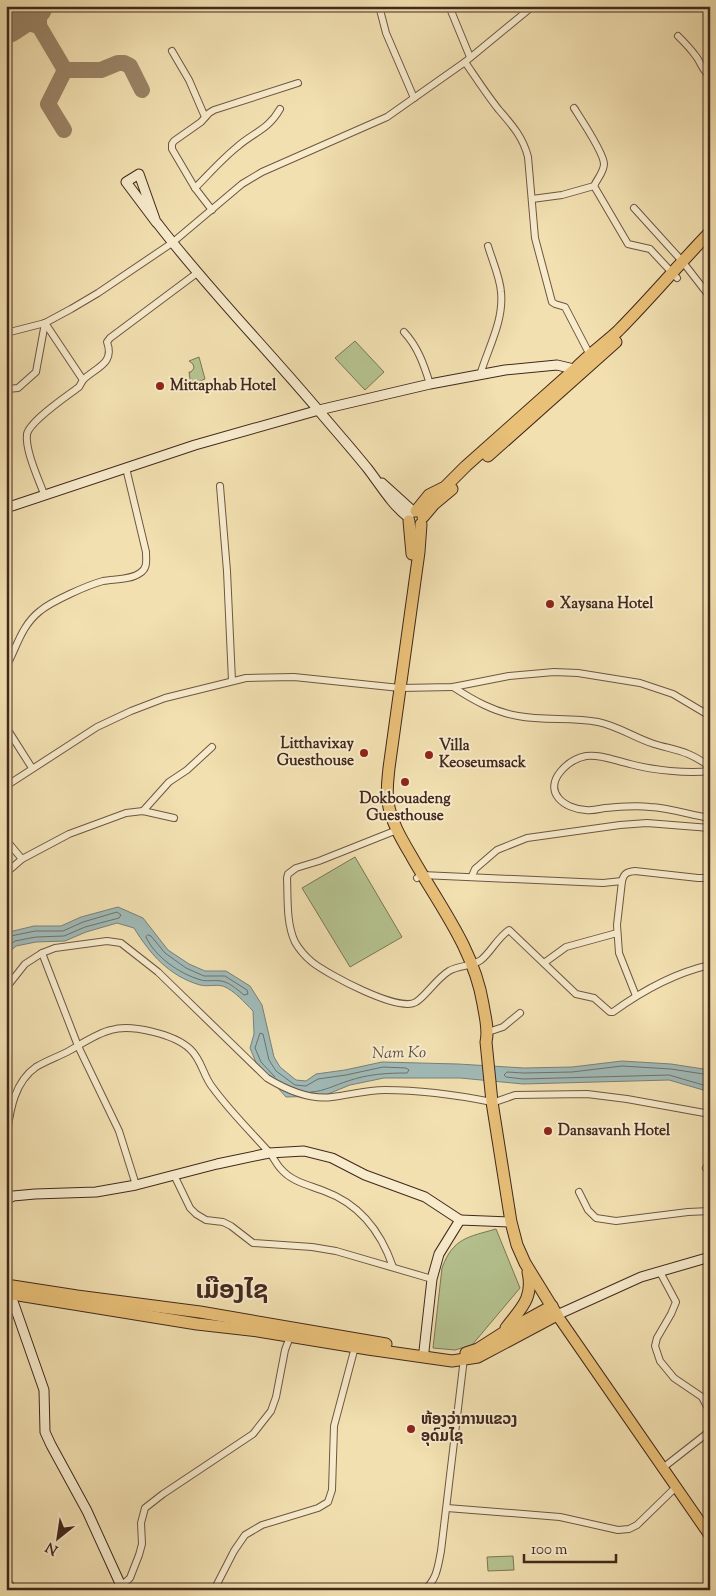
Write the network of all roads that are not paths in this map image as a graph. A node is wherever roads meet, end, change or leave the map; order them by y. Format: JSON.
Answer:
{"nodes":[{"id":1,"x":379,"y":6,"type":"edge"},
{"id":2,"x":449,"y":6,"type":"edge"},
{"id":3,"x":533,"y":6,"type":"edge"},
{"id":4,"x":678,"y":36,"type":"dead end"},
{"id":5,"x":172,"y":51,"type":"dead end"},
{"id":6,"x":470,"y":57,"type":"junction"},
{"id":7,"x":465,"y":62,"type":"junction"},
{"id":8,"x":710,"y":76,"type":"edge"},
{"id":9,"x":298,"y":83,"type":"dead end"},
{"id":10,"x":414,"y":98,"type":"junction"},
{"id":11,"x":574,"y":108,"type":"dead end"},
{"id":12,"x":280,"y":109,"type":"dead end"},
{"id":13,"x":205,"y":117,"type":"junction"},
{"id":14,"x":594,"y":186,"type":"junction"},
{"id":15,"x":195,"y":188,"type":"junction"},
{"id":16,"x":532,"y":199,"type":"junction"},
{"id":17,"x":634,"y":208,"type":"dead end"},
{"id":18,"x":212,"y":210,"type":"junction"},
{"id":19,"x":156,"y":222,"type":"junction"},
{"id":20,"x":710,"y":232,"type":"edge"},
{"id":21,"x":710,"y":242,"type":"edge"},
{"id":22,"x":172,"y":243,"type":"junction"},
{"id":23,"x":488,"y":246,"type":"dead end"},
{"id":24,"x":684,"y":264,"type":"junction"},
{"id":25,"x":197,"y":273,"type":"junction"},
{"id":26,"x":674,"y":275,"type":"junction"},
{"id":27,"x":710,"y":297,"type":"edge"},
{"id":28,"x":45,"y":323,"type":"junction"},
{"id":29,"x":404,"y":332,"type":"dead end"},
{"id":30,"x":6,"y":333,"type":"edge"},
{"id":31,"x":592,"y":358,"type":"junction"},
{"id":32,"x":579,"y":371,"type":"junction"},
{"id":33,"x":480,"y":375,"type":"junction"},
{"id":34,"x":83,"y":380,"type":"junction"},
{"id":35,"x":430,"y":384,"type":"junction"},
{"id":36,"x":7,"y":390,"type":"edge"},
{"id":37,"x":318,"y":410,"type":"junction"},
{"id":38,"x":126,"y":468,"type":"junction"},
{"id":39,"x":220,"y":486,"type":"dead end"},
{"id":40,"x":44,"y":494,"type":"junction"},
{"id":41,"x":6,"y":508,"type":"edge"},
{"id":42,"x":415,"y":517,"type":"junction"},
{"id":43,"x":6,"y":667,"type":"edge"},
{"id":44,"x":232,"y":682,"type":"junction"},
{"id":45,"x":397,"y":687,"type":"junction"},
{"id":46,"x":453,"y":687,"type":"junction"},
{"id":47,"x":710,"y":716,"type":"edge"},
{"id":48,"x":6,"y":727,"type":"edge"},
{"id":49,"x":212,"y":747,"type":"dead end"},
{"id":50,"x":32,"y":768,"type":"junction"},
{"id":51,"x":710,"y":769,"type":"edge"},
{"id":52,"x":6,"y":786,"type":"edge"},
{"id":53,"x":143,"y":811,"type":"junction"},
{"id":54,"x":174,"y":818,"type":"dead end"},
{"id":55,"x":710,"y":818,"type":"edge"},
{"id":56,"x":710,"y":828,"type":"edge"},
{"id":57,"x":393,"y":831,"type":"junction"},
{"id":58,"x":6,"y":840,"type":"edge"},
{"id":59,"x":22,"y":859,"type":"junction"},
{"id":60,"x":6,"y":873,"type":"edge"},
{"id":61,"x":420,"y":876,"type":"junction"},
{"id":62,"x":472,"y":876,"type":"junction"},
{"id":63,"x":710,"y":878,"type":"edge"},
{"id":64,"x":622,"y":881,"type":"junction"},
{"id":65,"x":617,"y":933,"type":"junction"},
{"id":66,"x":42,"y":953,"type":"junction"},
{"id":67,"x":544,"y":963,"type":"junction"},
{"id":68,"x":469,"y":965,"type":"junction"},
{"id":69,"x":710,"y":965,"type":"edge"},
{"id":70,"x":6,"y":988,"type":"edge"},
{"id":71,"x":636,"y":996,"type":"junction"},
{"id":72,"x":520,"y":1013,"type":"dead end"},
{"id":73,"x":487,"y":1041,"type":"junction"},
{"id":74,"x":78,"y":1046,"type":"junction"},
{"id":75,"x":492,"y":1102,"type":"junction"},
{"id":76,"x":710,"y":1114,"type":"edge"},
{"id":77,"x":6,"y":1138,"type":"edge"},
{"id":78,"x":270,"y":1153,"type":"junction"},
{"id":79,"x":174,"y":1175,"type":"junction"},
{"id":80,"x":136,"y":1185,"type":"junction"},
{"id":81,"x":579,"y":1192,"type":"dead end"},
{"id":82,"x":6,"y":1200,"type":"edge"},
{"id":83,"x":710,"y":1211,"type":"edge"},
{"id":84,"x":460,"y":1220,"type":"junction"},
{"id":85,"x":510,"y":1222,"type":"junction"},
{"id":86,"x":710,"y":1257,"type":"edge"},
{"id":87,"x":526,"y":1263,"type":"junction"},
{"id":88,"x":393,"y":1267,"type":"junction"},
{"id":89,"x":660,"y":1272,"type":"junction"},
{"id":90,"x":432,"y":1279,"type":"junction"},
{"id":91,"x":8,"y":1289,"type":"edge"},
{"id":92,"x":554,"y":1310,"type":"junction"},
{"id":93,"x":503,"y":1332,"type":"junction"},
{"id":94,"x":291,"y":1333,"type":"junction"},
{"id":95,"x":368,"y":1345,"type":"junction"},
{"id":96,"x":355,"y":1347,"type":"junction"},
{"id":97,"x":424,"y":1351,"type":"junction"},
{"id":98,"x":464,"y":1357,"type":"junction"},
{"id":99,"x":710,"y":1412,"type":"edge"},
{"id":100,"x":710,"y":1430,"type":"edge"},
{"id":101,"x":664,"y":1467,"type":"junction"},
{"id":102,"x":677,"y":1486,"type":"junction"},
{"id":103,"x":447,"y":1508,"type":"junction"},
{"id":104,"x":710,"y":1536,"type":"edge"},
{"id":105,"x":6,"y":1577,"type":"edge"},
{"id":106,"x":122,"y":1588,"type":"edge"},
{"id":107,"x":13,"y":1590,"type":"edge"},
{"id":108,"x":214,"y":1590,"type":"edge"},
{"id":109,"x":424,"y":1590,"type":"edge"}],
"edges":[{"from":1,"to":10,"type":"street"},
{"from":2,"to":6,"type":"street"},
{"from":3,"to":6,"type":"street"},
{"from":4,"to":8,"type":"street"},
{"from":5,"to":13,"type":"street"},
{"from":6,"to":7,"type":"street"},
{"from":7,"to":10,"type":"street"},
{"from":7,"to":16,"type":"street"},
{"from":9,"to":13,"type":"street"},
{"from":10,"to":18,"type":"street"},
{"from":11,"to":14,"type":"street"},
{"from":12,"to":15,"type":"street"},
{"from":13,"to":15,"type":"street"},
{"from":14,"to":16,"type":"street"},
{"from":14,"to":26,"type":"street"},
{"from":15,"to":18,"type":"street"},
{"from":16,"to":31,"type":"street"},
{"from":17,"to":24,"type":"street"},
{"from":18,"to":22,"type":"street"},
{"from":19,"to":19,"type":"street"},
{"from":19,"to":22,"type":"street"},
{"from":20,"to":24,"type":"highway"},
{"from":21,"to":24,"type":"highway"},
{"from":22,"to":25,"type":"street"},
{"from":22,"to":28,"type":"street"},
{"from":23,"to":33,"type":"street"},
{"from":24,"to":26,"type":"highway"},
{"from":24,"to":27,"type":"street"},
{"from":25,"to":34,"type":"street"},
{"from":25,"to":37,"type":"street"},
{"from":26,"to":31,"type":"highway"},
{"from":28,"to":30,"type":"street"},
{"from":28,"to":34,"type":"street"},
{"from":28,"to":36,"type":"street"},
{"from":29,"to":35,"type":"street"},
{"from":31,"to":32,"type":"highway"},
{"from":32,"to":33,"type":"street"},
{"from":32,"to":42,"type":"highway"},
{"from":33,"to":35,"type":"street"},
{"from":34,"to":40,"type":"street"},
{"from":35,"to":37,"type":"street"},
{"from":37,"to":38,"type":"street"},
{"from":37,"to":42,"type":"street"},
{"from":38,"to":40,"type":"street"},
{"from":38,"to":43,"type":"street"},
{"from":39,"to":44,"type":"street"},
{"from":40,"to":41,"type":"street"},
{"from":42,"to":45,"type":"highway"},
{"from":44,"to":45,"type":"street"},
{"from":44,"to":50,"type":"street"},
{"from":45,"to":46,"type":"street"},
{"from":45,"to":57,"type":"highway"},
{"from":46,"to":47,"type":"street"},
{"from":46,"to":51,"type":"street"},
{"from":48,"to":50,"type":"street"},
{"from":49,"to":53,"type":"street"},
{"from":50,"to":52,"type":"street"},
{"from":51,"to":55,"type":"street"},
{"from":53,"to":54,"type":"street"},
{"from":53,"to":59,"type":"street"},
{"from":56,"to":62,"type":"street"},
{"from":57,"to":61,"type":"highway"},
{"from":57,"to":68,"type":"street"},
{"from":58,"to":59,"type":"street"},
{"from":59,"to":60,"type":"street"},
{"from":61,"to":62,"type":"street"},
{"from":61,"to":68,"type":"highway"},
{"from":62,"to":64,"type":"street"},
{"from":63,"to":64,"type":"street"},
{"from":64,"to":65,"type":"street"},
{"from":65,"to":67,"type":"street"},
{"from":65,"to":71,"type":"street"},
{"from":66,"to":70,"type":"street"},
{"from":66,"to":74,"type":"street"},
{"from":66,"to":75,"type":"street"},
{"from":67,"to":68,"type":"street"},
{"from":67,"to":71,"type":"street"},
{"from":68,"to":73,"type":"highway"},
{"from":69,"to":71,"type":"street"},
{"from":72,"to":73,"type":"street"},
{"from":73,"to":75,"type":"highway"},
{"from":74,"to":77,"type":"street"},
{"from":74,"to":78,"type":"street"},
{"from":74,"to":80,"type":"street"},
{"from":75,"to":76,"type":"street"},
{"from":75,"to":85,"type":"highway"},
{"from":78,"to":79,"type":"street"},
{"from":78,"to":84,"type":"street"},
{"from":78,"to":88,"type":"street"},
{"from":79,"to":80,"type":"street"},
{"from":79,"to":88,"type":"street"},
{"from":80,"to":82,"type":"street"},
{"from":81,"to":83,"type":"street"},
{"from":84,"to":85,"type":"street"},
{"from":84,"to":90,"type":"street"},
{"from":85,"to":87,"type":"highway"},
{"from":86,"to":89,"type":"street"},
{"from":87,"to":92,"type":"highway"},
{"from":87,"to":93,"type":"highway"},
{"from":88,"to":90,"type":"street"},
{"from":89,"to":92,"type":"street"},
{"from":89,"to":99,"type":"street"},
{"from":90,"to":97,"type":"street"},
{"from":91,"to":94,"type":"highway"},
{"from":91,"to":106,"type":"street"},
{"from":92,"to":93,"type":"highway"},
{"from":92,"to":98,"type":"highway"},
{"from":92,"to":101,"type":"main road"},
{"from":93,"to":98,"type":"highway"},
{"from":94,"to":95,"type":"highway"},
{"from":94,"to":96,"type":"highway"},
{"from":94,"to":106,"type":"street"},
{"from":95,"to":96,"type":"highway"},
{"from":95,"to":97,"type":"highway"},
{"from":95,"to":98,"type":"highway"},
{"from":96,"to":108,"type":"street"},
{"from":97,"to":98,"type":"highway"},
{"from":98,"to":103,"type":"street"},
{"from":100,"to":101,"type":"street"},
{"from":101,"to":102,"type":"main road"},
{"from":102,"to":103,"type":"street"},
{"from":102,"to":104,"type":"main road"},
{"from":103,"to":109,"type":"street"},
{"from":105,"to":107,"type":"street"}]}
